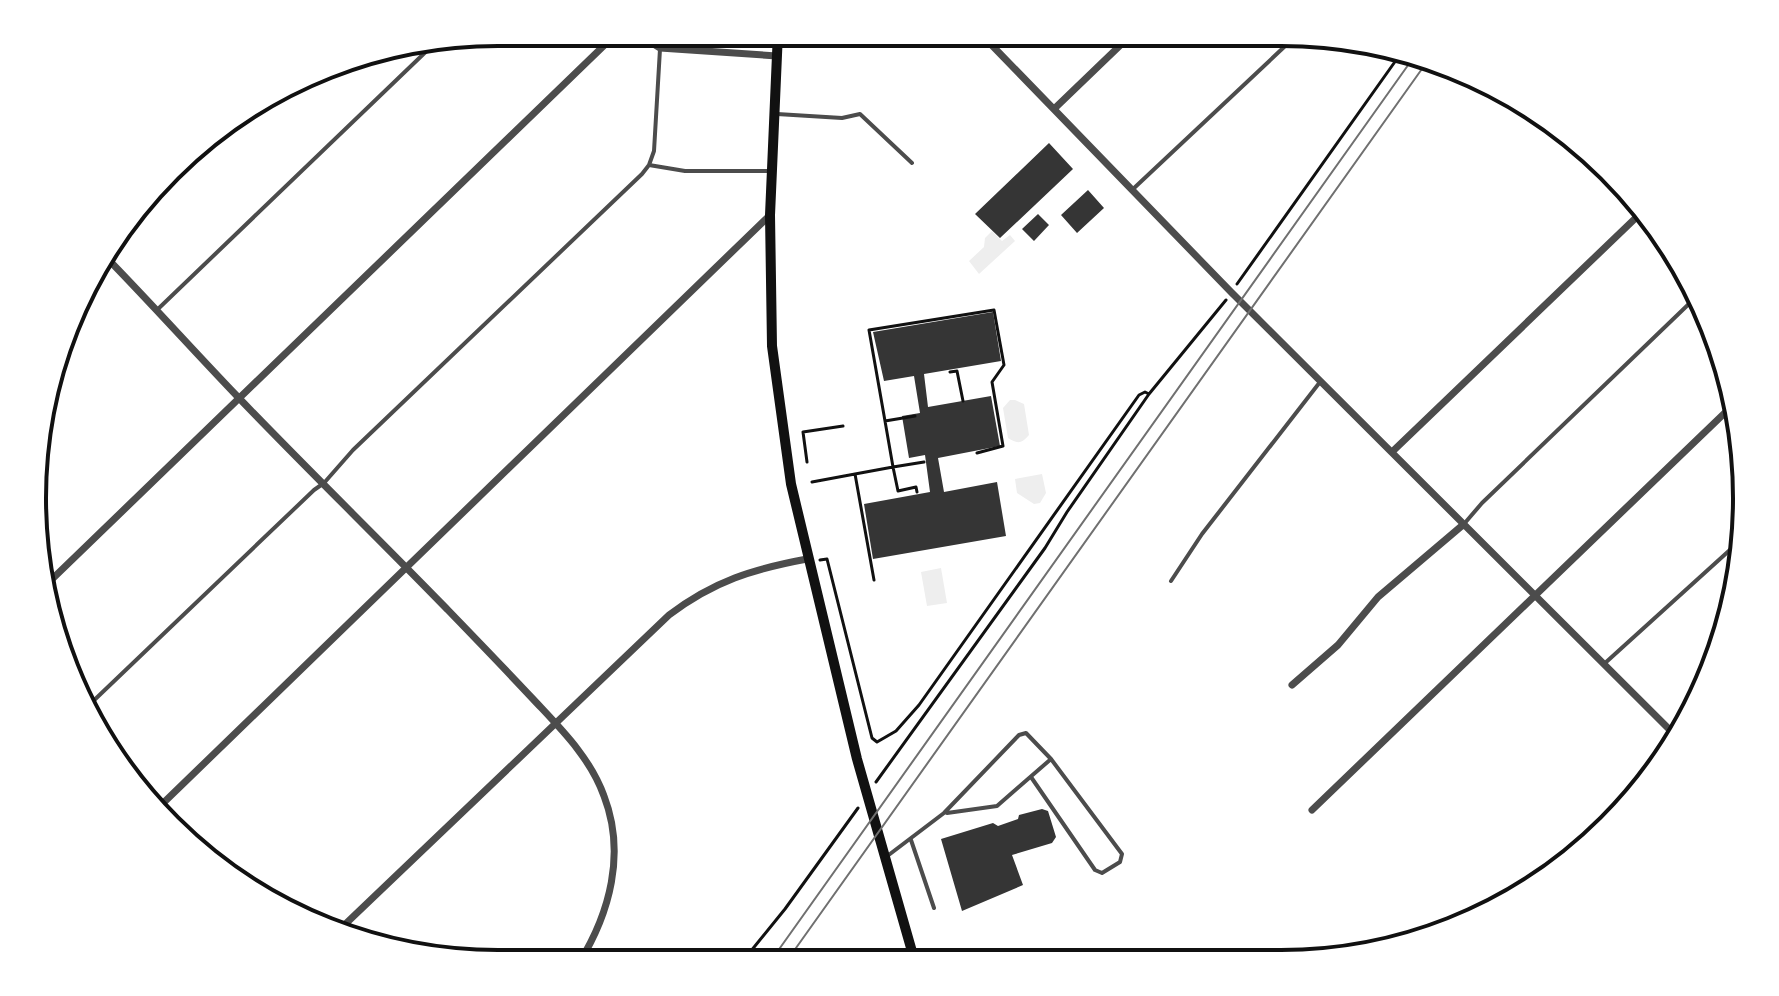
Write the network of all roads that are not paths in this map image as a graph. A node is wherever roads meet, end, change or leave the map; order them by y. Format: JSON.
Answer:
{"nodes":[{"id":1,"x":603,"y":46,"type":"edge"},
{"id":2,"x":657,"y":46,"type":"edge"},
{"id":3,"x":777,"y":46,"type":"edge"},
{"id":4,"x":993,"y":46,"type":"edge"},
{"id":5,"x":1119,"y":46,"type":"edge"},
{"id":6,"x":1285,"y":46,"type":"edge"},
{"id":7,"x":660,"y":48,"type":"junction"},
{"id":8,"x":425,"y":52,"type":"edge"},
{"id":9,"x":777,"y":56,"type":"junction"},
{"id":10,"x":1054,"y":109,"type":"junction"},
{"id":11,"x":774,"y":114,"type":"junction"},
{"id":12,"x":912,"y":163,"type":"dead end"},
{"id":13,"x":649,"y":165,"type":"junction"},
{"id":14,"x":772,"y":171,"type":"junction"},
{"id":15,"x":1132,"y":190,"type":"junction"},
{"id":16,"x":770,"y":215,"type":"junction"},
{"id":17,"x":1636,"y":218,"type":"edge"},
{"id":18,"x":112,"y":263,"type":"edge"},
{"id":19,"x":1689,"y":304,"type":"edge"},
{"id":20,"x":157,"y":310,"type":"junction"},
{"id":21,"x":1321,"y":380,"type":"junction"},
{"id":22,"x":238,"y":397,"type":"junction"},
{"id":23,"x":1725,"y":413,"type":"edge"},
{"id":24,"x":1393,"y":451,"type":"junction"},
{"id":25,"x":324,"y":483,"type":"junction"},
{"id":26,"x":1464,"y":524,"type":"junction"},
{"id":27,"x":1730,"y":550,"type":"edge"},
{"id":28,"x":808,"y":561,"type":"junction"},
{"id":29,"x":407,"y":568,"type":"junction"},
{"id":30,"x":54,"y":578,"type":"edge"},
{"id":31,"x":1171,"y":581,"type":"dead end"},
{"id":32,"x":1536,"y":595,"type":"junction"},
{"id":33,"x":1604,"y":664,"type":"junction"},
{"id":34,"x":1292,"y":685,"type":"dead end"},
{"id":35,"x":94,"y":700,"type":"edge"},
{"id":36,"x":554,"y":722,"type":"junction"},
{"id":37,"x":1669,"y":729,"type":"edge"},
{"id":38,"x":1051,"y":759,"type":"junction"},
{"id":39,"x":1031,"y":777,"type":"junction"},
{"id":40,"x":164,"y":802,"type":"edge"},
{"id":41,"x":1312,"y":810,"type":"dead end"},
{"id":42,"x":944,"y":813,"type":"junction"},
{"id":43,"x":911,"y":840,"type":"junction"},
{"id":44,"x":884,"y":859,"type":"junction"},
{"id":45,"x":934,"y":908,"type":"dead end"},
{"id":46,"x":346,"y":923,"type":"edge"},
{"id":47,"x":587,"y":950,"type":"edge"},
{"id":48,"x":911,"y":950,"type":"edge"}],
"edges":[{"from":1,"to":22,"type":"street"},
{"from":2,"to":7,"type":"street"},
{"from":3,"to":9,"type":"main road"},
{"from":4,"to":10,"type":"street"},
{"from":5,"to":10,"type":"street"},
{"from":6,"to":15,"type":"lane"},
{"from":7,"to":9,"type":"street"},
{"from":7,"to":13,"type":"lane"},
{"from":8,"to":20,"type":"lane"},
{"from":9,"to":11,"type":"main road"},
{"from":10,"to":15,"type":"street"},
{"from":11,"to":12,"type":"lane"},
{"from":11,"to":14,"type":"main road"},
{"from":13,"to":14,"type":"lane"},
{"from":13,"to":25,"type":"lane"},
{"from":14,"to":16,"type":"main road"},
{"from":15,"to":21,"type":"street"},
{"from":16,"to":28,"type":"main road"},
{"from":16,"to":29,"type":"street"},
{"from":17,"to":24,"type":"street"},
{"from":18,"to":20,"type":"street"},
{"from":19,"to":26,"type":"lane"},
{"from":20,"to":22,"type":"street"},
{"from":21,"to":24,"type":"street"},
{"from":21,"to":31,"type":"lane"},
{"from":22,"to":25,"type":"street"},
{"from":22,"to":30,"type":"street"},
{"from":23,"to":32,"type":"street"},
{"from":24,"to":26,"type":"street"},
{"from":25,"to":29,"type":"street"},
{"from":25,"to":35,"type":"lane"},
{"from":26,"to":32,"type":"street"},
{"from":26,"to":34,"type":"street"},
{"from":27,"to":33,"type":"lane"},
{"from":28,"to":36,"type":"street"},
{"from":28,"to":44,"type":"main road"},
{"from":29,"to":36,"type":"street"},
{"from":29,"to":40,"type":"street"},
{"from":32,"to":33,"type":"street"},
{"from":32,"to":41,"type":"street"},
{"from":33,"to":37,"type":"street"},
{"from":36,"to":46,"type":"street"},
{"from":36,"to":47,"type":"street"},
{"from":38,"to":39,"type":"lane"},
{"from":38,"to":39,"type":"lane"},
{"from":38,"to":42,"type":"lane"},
{"from":39,"to":42,"type":"lane"},
{"from":42,"to":43,"type":"lane"},
{"from":43,"to":44,"type":"lane"},
{"from":43,"to":45,"type":"lane"},
{"from":44,"to":48,"type":"main road"}]}
